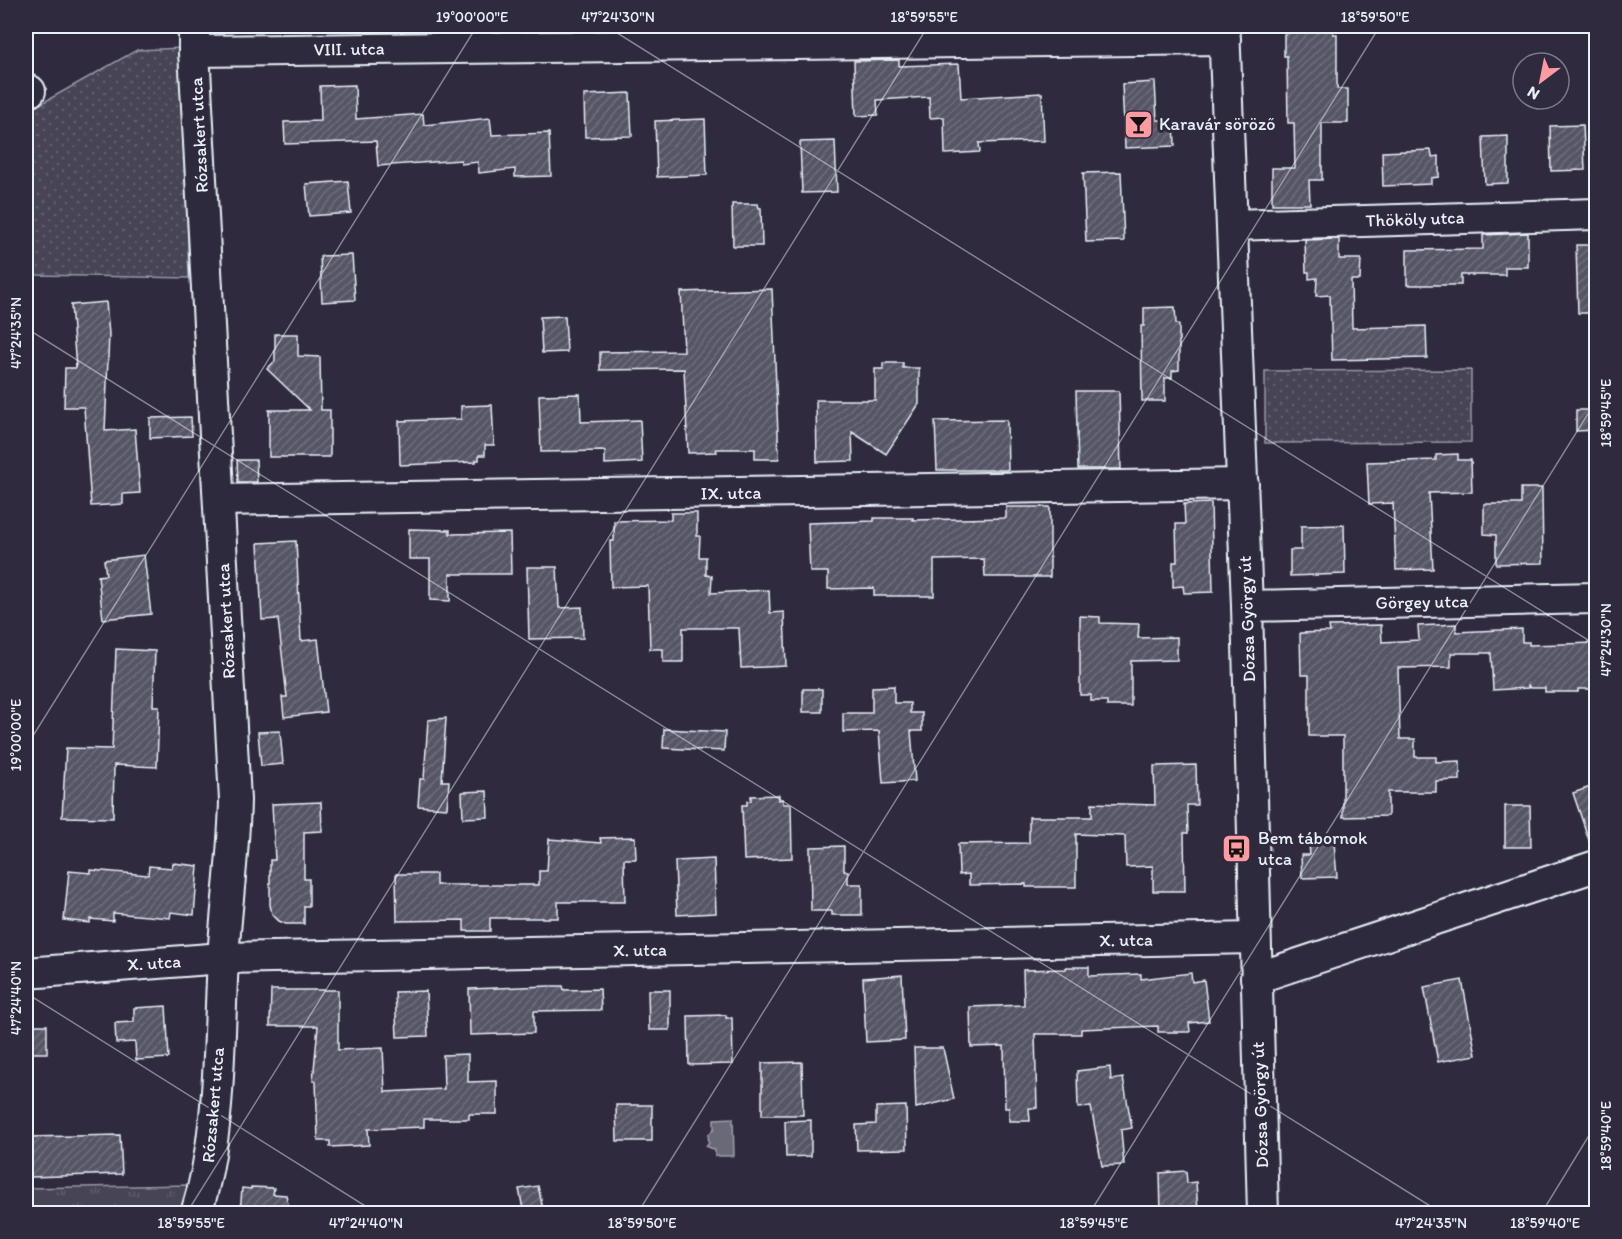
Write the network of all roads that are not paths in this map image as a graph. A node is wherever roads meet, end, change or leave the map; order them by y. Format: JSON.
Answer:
{"nodes":[{"id":1,"x":1224,"y":32,"type":"edge"},
{"id":2,"x":194,"y":38,"type":"edge"},
{"id":3,"x":1596,"y":214,"type":"edge"},
{"id":4,"x":1233,"y":225,"type":"junction"},
{"id":5,"x":1243,"y":484,"type":"junction"},
{"id":6,"x":220,"y":500,"type":"junction"},
{"id":7,"x":1596,"y":598,"type":"edge"},
{"id":8,"x":1247,"y":606,"type":"junction"},
{"id":9,"x":1596,"y":866,"type":"edge"},
{"id":10,"x":1255,"y":938,"type":"junction"},
{"id":11,"x":223,"y":958,"type":"junction"},
{"id":12,"x":26,"y":973,"type":"edge"},
{"id":13,"x":1256,"y":978,"type":"junction"},
{"id":14,"x":196,"y":1214,"type":"edge"},
{"id":15,"x":1263,"y":1214,"type":"edge"}],
"edges":[{"from":1,"to":2,"type":"street","name":"VIII. utca"},
{"from":1,"to":4,"type":"street","name":"Dózsa György út"},
{"from":2,"to":6,"type":"street","name":"Rózsakert utca"},
{"from":3,"to":4,"type":"street","name":"Thököly utca"},
{"from":4,"to":5,"type":"street","name":"Dózsa György út"},
{"from":5,"to":6,"type":"street","name":"IX. utca"},
{"from":5,"to":8,"type":"street","name":"Dózsa György út"},
{"from":6,"to":11,"type":"street","name":"Rózsakert utca"},
{"from":7,"to":8,"type":"street","name":"Görgey utca"},
{"from":8,"to":10,"type":"street","name":"Dózsa György út"},
{"from":9,"to":13,"type":"street"},
{"from":10,"to":11,"type":"street","name":"X. utca"},
{"from":10,"to":13,"type":"street","name":"Dózsa György út"},
{"from":11,"to":12,"type":"street","name":"X. utca"},
{"from":11,"to":14,"type":"street","name":"Rózsakert utca"},
{"from":13,"to":15,"type":"street","name":"Dózsa György út"}]}
